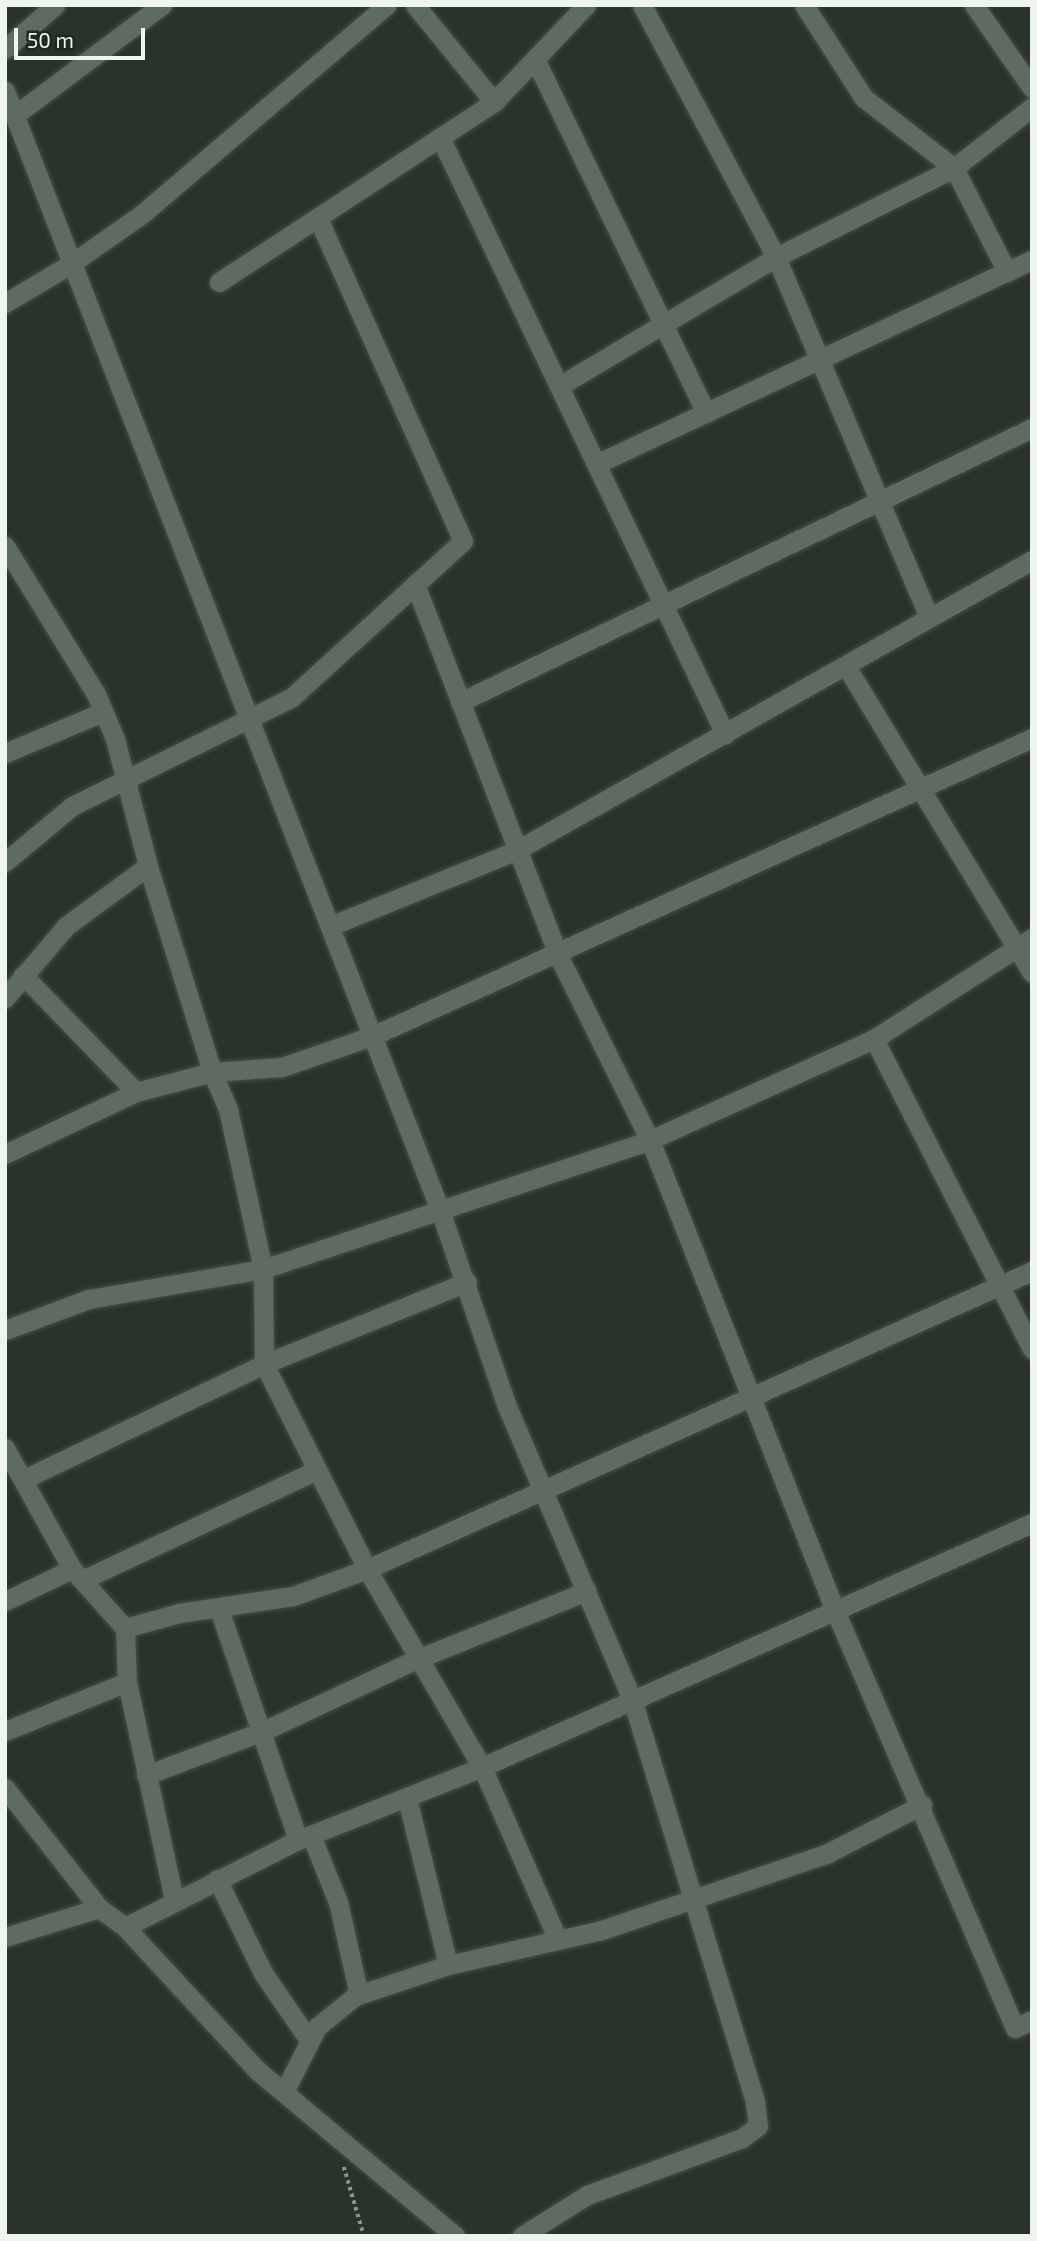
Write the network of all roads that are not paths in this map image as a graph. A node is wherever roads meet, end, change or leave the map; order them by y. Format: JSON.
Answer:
{"nodes":[{"id":1,"x":55,"y":5,"type":"edge"},
{"id":2,"x":162,"y":5,"type":"edge"},
{"id":3,"x":387,"y":5,"type":"edge"},
{"id":4,"x":415,"y":5,"type":"edge"},
{"id":5,"x":586,"y":5,"type":"edge"},
{"id":6,"x":642,"y":5,"type":"edge"},
{"id":7,"x":804,"y":5,"type":"edge"},
{"id":8,"x":979,"y":7,"type":"edge"},
{"id":9,"x":5,"y":49,"type":"edge"},
{"id":10,"x":535,"y":59,"type":"junction"},
{"id":11,"x":1032,"y":88,"type":"edge"},
{"id":12,"x":5,"y":91,"type":"edge"},
{"id":13,"x":494,"y":102,"type":"junction"},
{"id":14,"x":1032,"y":107,"type":"edge"},
{"id":15,"x":15,"y":115,"type":"junction"},
{"id":16,"x":440,"y":137,"type":"junction"},
{"id":17,"x":954,"y":168,"type":"junction"},
{"id":18,"x":318,"y":218,"type":"junction"},
{"id":19,"x":776,"y":257,"type":"junction"},
{"id":20,"x":1032,"y":260,"type":"edge"},
{"id":21,"x":72,"y":263,"type":"junction"},
{"id":22,"x":1007,"y":272,"type":"junction"},
{"id":23,"x":219,"y":282,"type":"dead end"},
{"id":24,"x":5,"y":303,"type":"edge"},
{"id":25,"x":663,"y":323,"type":"junction"},
{"id":26,"x":821,"y":359,"type":"junction"},
{"id":27,"x":559,"y":386,"type":"junction"},
{"id":28,"x":706,"y":412,"type":"junction"},
{"id":29,"x":1032,"y":428,"type":"edge"},
{"id":30,"x":596,"y":464,"type":"junction"},
{"id":31,"x":880,"y":501,"type":"junction"},
{"id":32,"x":5,"y":546,"type":"edge"},
{"id":33,"x":1032,"y":560,"type":"edge"},
{"id":34,"x":415,"y":584,"type":"junction"},
{"id":35,"x":663,"y":606,"type":"junction"},
{"id":36,"x":929,"y":618,"type":"junction"},
{"id":37,"x":846,"y":666,"type":"junction"},
{"id":38,"x":460,"y":702,"type":"junction"},
{"id":39,"x":103,"y":712,"type":"junction"},
{"id":40,"x":250,"y":720,"type":"junction"},
{"id":41,"x":725,"y":734,"type":"junction"},
{"id":42,"x":1032,"y":738,"type":"edge"},
{"id":43,"x":5,"y":753,"type":"edge"},
{"id":44,"x":128,"y":779,"type":"junction"},
{"id":45,"x":924,"y":788,"type":"junction"},
{"id":46,"x":517,"y":850,"type":"junction"},
{"id":47,"x":6,"y":857,"type":"edge"},
{"id":48,"x":148,"y":866,"type":"junction"},
{"id":49,"x":330,"y":926,"type":"junction"},
{"id":50,"x":1025,"y":943,"type":"edge"},
{"id":51,"x":558,"y":955,"type":"junction"},
{"id":52,"x":1032,"y":973,"type":"edge"},
{"id":53,"x":23,"y":975,"type":"junction"},
{"id":54,"x":5,"y":998,"type":"edge"},
{"id":55,"x":372,"y":1036,"type":"junction"},
{"id":56,"x":874,"y":1039,"type":"junction"},
{"id":57,"x":212,"y":1072,"type":"junction"},
{"id":58,"x":136,"y":1092,"type":"junction"},
{"id":59,"x":650,"y":1140,"type":"junction"},
{"id":60,"x":5,"y":1154,"type":"edge"},
{"id":61,"x":440,"y":1210,"type":"junction"},
{"id":62,"x":263,"y":1269,"type":"junction"},
{"id":63,"x":1032,"y":1271,"type":"edge"},
{"id":64,"x":467,"y":1282,"type":"junction"},
{"id":65,"x":1001,"y":1288,"type":"junction"},
{"id":66,"x":5,"y":1330,"type":"edge"},
{"id":67,"x":1032,"y":1349,"type":"edge"},
{"id":68,"x":264,"y":1364,"type":"junction"},
{"id":69,"x":751,"y":1398,"type":"junction"},
{"id":70,"x":12,"y":1464,"type":"edge"},
{"id":71,"x":317,"y":1470,"type":"junction"},
{"id":72,"x":544,"y":1488,"type":"junction"},
{"id":73,"x":1032,"y":1523,"type":"edge"},
{"id":74,"x":367,"y":1569,"type":"junction"},
{"id":75,"x":77,"y":1575,"type":"junction"},
{"id":76,"x":587,"y":1591,"type":"junction"},
{"id":77,"x":5,"y":1601,"type":"edge"},
{"id":78,"x":834,"y":1608,"type":"junction"},
{"id":79,"x":219,"y":1609,"type":"junction"},
{"id":80,"x":125,"y":1628,"type":"junction"},
{"id":81,"x":417,"y":1659,"type":"junction"},
{"id":82,"x":127,"y":1682,"type":"junction"},
{"id":83,"x":632,"y":1699,"type":"junction"},
{"id":84,"x":5,"y":1731,"type":"edge"},
{"id":85,"x":262,"y":1731,"type":"junction"},
{"id":86,"x":482,"y":1767,"type":"junction"},
{"id":87,"x":146,"y":1775,"type":"junction"},
{"id":88,"x":5,"y":1788,"type":"edge"},
{"id":89,"x":407,"y":1798,"type":"junction"},
{"id":90,"x":922,"y":1805,"type":"junction"},
{"id":91,"x":305,"y":1837,"type":"junction"},
{"id":92,"x":217,"y":1879,"type":"junction"},
{"id":93,"x":694,"y":1898,"type":"junction"},
{"id":94,"x":174,"y":1899,"type":"junction"},
{"id":95,"x":99,"y":1908,"type":"junction"},
{"id":96,"x":125,"y":1927,"type":"junction"},
{"id":97,"x":5,"y":1937,"type":"edge"},
{"id":98,"x":557,"y":1938,"type":"junction"},
{"id":99,"x":448,"y":1965,"type":"junction"},
{"id":100,"x":359,"y":1995,"type":"junction"},
{"id":101,"x":1032,"y":2020,"type":"edge"},
{"id":102,"x":309,"y":2040,"type":"junction"},
{"id":103,"x":284,"y":2092,"type":"junction"},
{"id":104,"x":455,"y":2236,"type":"edge"},
{"id":105,"x":522,"y":2236,"type":"edge"}],
"edges":[{"from":1,"to":9,"type":"street"},
{"from":2,"to":15,"type":"street"},
{"from":3,"to":21,"type":"street"},
{"from":4,"to":13,"type":"street"},
{"from":5,"to":10,"type":"street"},
{"from":6,"to":19,"type":"street"},
{"from":7,"to":17,"type":"street"},
{"from":8,"to":11,"type":"street"},
{"from":10,"to":13,"type":"street"},
{"from":10,"to":25,"type":"street"},
{"from":12,"to":15,"type":"street"},
{"from":13,"to":16,"type":"street"},
{"from":14,"to":17,"type":"street"},
{"from":15,"to":21,"type":"street"},
{"from":16,"to":18,"type":"street"},
{"from":16,"to":27,"type":"street"},
{"from":17,"to":19,"type":"street"},
{"from":17,"to":22,"type":"street"},
{"from":18,"to":23,"type":"street"},
{"from":18,"to":34,"type":"street"},
{"from":19,"to":25,"type":"street"},
{"from":19,"to":26,"type":"street"},
{"from":20,"to":22,"type":"street"},
{"from":21,"to":24,"type":"street"},
{"from":21,"to":40,"type":"street"},
{"from":22,"to":26,"type":"street"},
{"from":25,"to":27,"type":"street"},
{"from":25,"to":28,"type":"street"},
{"from":26,"to":28,"type":"street"},
{"from":26,"to":31,"type":"street"},
{"from":27,"to":30,"type":"street"},
{"from":28,"to":30,"type":"street"},
{"from":29,"to":31,"type":"street"},
{"from":30,"to":35,"type":"street"},
{"from":31,"to":35,"type":"street"},
{"from":31,"to":36,"type":"street"},
{"from":32,"to":39,"type":"street"},
{"from":33,"to":36,"type":"street"},
{"from":34,"to":38,"type":"street"},
{"from":34,"to":40,"type":"street"},
{"from":35,"to":38,"type":"street"},
{"from":35,"to":41,"type":"street"},
{"from":36,"to":37,"type":"street"},
{"from":37,"to":41,"type":"street"},
{"from":37,"to":45,"type":"street"},
{"from":38,"to":46,"type":"street"},
{"from":39,"to":43,"type":"street"},
{"from":39,"to":44,"type":"street"},
{"from":40,"to":44,"type":"street"},
{"from":40,"to":49,"type":"street"},
{"from":41,"to":46,"type":"street"},
{"from":42,"to":45,"type":"street"},
{"from":44,"to":47,"type":"street"},
{"from":44,"to":48,"type":"street"},
{"from":45,"to":50,"type":"street"},
{"from":45,"to":51,"type":"street"},
{"from":46,"to":49,"type":"street"},
{"from":46,"to":51,"type":"street"},
{"from":48,"to":53,"type":"street"},
{"from":48,"to":57,"type":"street"},
{"from":49,"to":55,"type":"street"},
{"from":50,"to":52,"type":"street"},
{"from":50,"to":56,"type":"street"},
{"from":51,"to":55,"type":"street"},
{"from":51,"to":59,"type":"street"},
{"from":53,"to":54,"type":"street"},
{"from":53,"to":58,"type":"street"},
{"from":55,"to":57,"type":"street"},
{"from":55,"to":61,"type":"street"},
{"from":56,"to":59,"type":"street"},
{"from":56,"to":65,"type":"street"},
{"from":57,"to":58,"type":"street"},
{"from":57,"to":62,"type":"street"},
{"from":58,"to":60,"type":"street"},
{"from":59,"to":61,"type":"street"},
{"from":59,"to":69,"type":"street"},
{"from":61,"to":62,"type":"street"},
{"from":61,"to":64,"type":"street"},
{"from":62,"to":66,"type":"street"},
{"from":62,"to":68,"type":"street"},
{"from":63,"to":65,"type":"street"},
{"from":64,"to":68,"type":"street"},
{"from":64,"to":72,"type":"street"},
{"from":65,"to":67,"type":"street"},
{"from":65,"to":69,"type":"street"},
{"from":68,"to":70,"type":"street"},
{"from":68,"to":71,"type":"street"},
{"from":69,"to":72,"type":"street"},
{"from":69,"to":78,"type":"street"},
{"from":70,"to":75,"type":"street"},
{"from":71,"to":74,"type":"street"},
{"from":71,"to":75,"type":"street"},
{"from":72,"to":74,"type":"street"},
{"from":72,"to":76,"type":"street"},
{"from":73,"to":78,"type":"street"},
{"from":74,"to":79,"type":"street"},
{"from":74,"to":81,"type":"street"},
{"from":75,"to":77,"type":"street"},
{"from":75,"to":80,"type":"street"},
{"from":76,"to":81,"type":"street"},
{"from":76,"to":83,"type":"street"},
{"from":78,"to":83,"type":"street"},
{"from":78,"to":90,"type":"street"},
{"from":79,"to":80,"type":"street"},
{"from":79,"to":85,"type":"street"},
{"from":80,"to":82,"type":"street"},
{"from":81,"to":85,"type":"street"},
{"from":81,"to":86,"type":"street"},
{"from":82,"to":84,"type":"street"},
{"from":82,"to":87,"type":"street"},
{"from":83,"to":86,"type":"street"},
{"from":83,"to":93,"type":"street"},
{"from":85,"to":87,"type":"street"},
{"from":85,"to":91,"type":"street"},
{"from":86,"to":89,"type":"street"},
{"from":86,"to":98,"type":"street"},
{"from":87,"to":94,"type":"street"},
{"from":88,"to":95,"type":"street"},
{"from":89,"to":91,"type":"street"},
{"from":89,"to":99,"type":"street"},
{"from":90,"to":93,"type":"street"},
{"from":90,"to":101,"type":"street"},
{"from":91,"to":92,"type":"street"},
{"from":91,"to":100,"type":"street"},
{"from":92,"to":94,"type":"street"},
{"from":92,"to":102,"type":"street"},
{"from":93,"to":98,"type":"street"},
{"from":93,"to":105,"type":"street"},
{"from":94,"to":96,"type":"street"},
{"from":95,"to":96,"type":"street"},
{"from":95,"to":97,"type":"street"},
{"from":96,"to":103,"type":"street"},
{"from":98,"to":99,"type":"street"},
{"from":99,"to":100,"type":"street"},
{"from":100,"to":102,"type":"street"},
{"from":102,"to":103,"type":"street"},
{"from":103,"to":104,"type":"street"}]}
